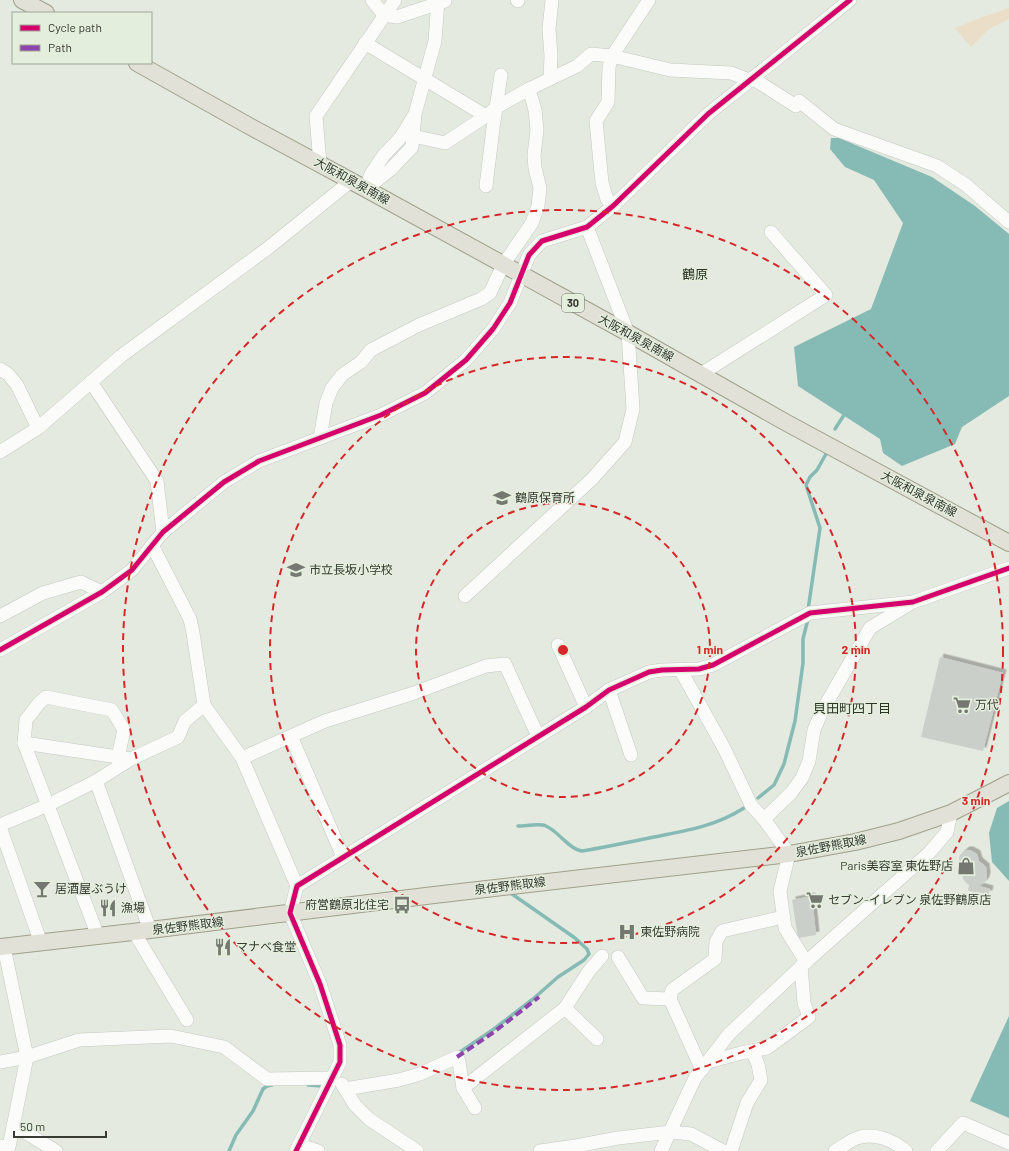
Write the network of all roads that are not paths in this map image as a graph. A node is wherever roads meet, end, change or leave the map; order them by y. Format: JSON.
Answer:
{"nodes":[{"id":1,"x":22,"y":0,"type":"edge"},
{"id":2,"x":372,"y":0,"type":"edge"},
{"id":3,"x":395,"y":0,"type":"edge"},
{"id":4,"x":552,"y":0,"type":"edge"},
{"id":5,"x":649,"y":0,"type":"edge"},
{"id":6,"x":850,"y":0,"type":"edge"},
{"id":7,"x":441,"y":1,"type":"edge"},
{"id":8,"x":44,"y":12,"type":"edge"},
{"id":9,"x":384,"y":15,"type":"junction"},
{"id":10,"x":365,"y":43,"type":"junction"},
{"id":11,"x":612,"y":56,"type":"junction"},
{"id":12,"x":139,"y":64,"type":"edge"},
{"id":13,"x":501,"y":75,"type":"dead end"},
{"id":14,"x":550,"y":79,"type":"junction"},
{"id":15,"x":750,"y":79,"type":"junction"},
{"id":16,"x":424,"y":80,"type":"junction"},
{"id":17,"x":529,"y":88,"type":"junction"},
{"id":18,"x":497,"y":107,"type":"junction"},
{"id":19,"x":415,"y":114,"type":"junction"},
{"id":20,"x":486,"y":116,"type":"junction"},
{"id":21,"x":413,"y":136,"type":"junction"},
{"id":22,"x":320,"y":164,"type":"junction"},
{"id":23,"x":351,"y":181,"type":"junction"},
{"id":24,"x":486,"y":186,"type":"dead end"},
{"id":25,"x":366,"y":189,"type":"junction"},
{"id":26,"x":613,"y":206,"type":"junction"},
{"id":27,"x":1009,"y":222,"type":"edge"},
{"id":28,"x":587,"y":227,"type":"junction"},
{"id":29,"x":771,"y":232,"type":"dead end"},
{"id":30,"x":504,"y":265,"type":"junction"},
{"id":31,"x":521,"y":275,"type":"junction"},
{"id":32,"x":628,"y":333,"type":"junction"},
{"id":33,"x":0,"y":368,"type":"edge"},
{"id":34,"x":701,"y":374,"type":"junction"},
{"id":35,"x":91,"y":382,"type":"junction"},
{"id":36,"x":38,"y":428,"type":"junction"},
{"id":37,"x":320,"y":438,"type":"junction"},
{"id":38,"x":0,"y":452,"type":"edge"},
{"id":39,"x":163,"y":532,"type":"junction"},
{"id":40,"x":1009,"y":543,"type":"edge"},
{"id":41,"x":152,"y":546,"type":"junction"},
{"id":42,"x":1009,"y":568,"type":"edge"},
{"id":43,"x":102,"y":592,"type":"junction"},
{"id":44,"x":465,"y":596,"type":"dead end"},
{"id":45,"x":913,"y":602,"type":"junction"},
{"id":46,"x":0,"y":616,"type":"edge"},
{"id":47,"x":558,"y":645,"type":"dead end"},
{"id":48,"x":0,"y":650,"type":"edge"},
{"id":49,"x":680,"y":669,"type":"junction"},
{"id":50,"x":609,"y":690,"type":"junction"},
{"id":51,"x":204,"y":705,"type":"junction"},
{"id":52,"x":586,"y":707,"type":"junction"},
{"id":53,"x":291,"y":736,"type":"junction"},
{"id":54,"x":538,"y":736,"type":"junction"},
{"id":55,"x":24,"y":743,"type":"junction"},
{"id":56,"x":631,"y":755,"type":"dead end"},
{"id":57,"x":124,"y":758,"type":"junction"},
{"id":58,"x":242,"y":758,"type":"junction"},
{"id":59,"x":96,"y":781,"type":"junction"},
{"id":60,"x":1009,"y":784,"type":"edge"},
{"id":61,"x":48,"y":805,"type":"junction"},
{"id":62,"x":951,"y":813,"type":"junction"},
{"id":63,"x":764,"y":819,"type":"junction"},
{"id":64,"x":0,"y":826,"type":"edge"},
{"id":65,"x":789,"y":854,"type":"junction"},
{"id":66,"x":343,"y":857,"type":"junction"},
{"id":67,"x":297,"y":886,"type":"junction"},
{"id":68,"x":290,"y":913,"type":"junction"},
{"id":69,"x":783,"y":917,"type":"junction"},
{"id":70,"x":150,"y":930,"type":"junction"},
{"id":71,"x":134,"y":932,"type":"junction"},
{"id":72,"x":98,"y":936,"type":"junction"},
{"id":73,"x":42,"y":943,"type":"junction"},
{"id":74,"x":2,"y":947,"type":"edge"},
{"id":75,"x":602,"y":956,"type":"dead end"},
{"id":76,"x":618,"y":957,"type":"dead end"},
{"id":77,"x":803,"y":964,"type":"junction"},
{"id":78,"x":670,"y":999,"type":"junction"},
{"id":79,"x":565,"y":1008,"type":"junction"},
{"id":80,"x":187,"y":1020,"type":"dead end"},
{"id":81,"x":597,"y":1040,"type":"dead end"},
{"id":82,"x":752,"y":1051,"type":"junction"},
{"id":83,"x":27,"y":1057,"type":"junction"},
{"id":84,"x":0,"y":1062,"type":"edge"},
{"id":85,"x":705,"y":1066,"type":"junction"},
{"id":86,"x":334,"y":1075,"type":"junction"},
{"id":87,"x":463,"y":1088,"type":"junction"},
{"id":88,"x":345,"y":1089,"type":"junction"},
{"id":89,"x":474,"y":1108,"type":"dead end"},
{"id":90,"x":13,"y":1125,"type":"junction"},
{"id":91,"x":670,"y":1132,"type":"junction"},
{"id":92,"x":1009,"y":1143,"type":"edge"},
{"id":93,"x":37,"y":1145,"type":"edge"},
{"id":94,"x":0,"y":1146,"type":"edge"},
{"id":95,"x":298,"y":1148,"type":"edge"},
{"id":96,"x":576,"y":1149,"type":"edge"},
{"id":97,"x":56,"y":1151,"type":"edge"},
{"id":98,"x":318,"y":1151,"type":"edge"},
{"id":99,"x":417,"y":1151,"type":"edge"},
{"id":100,"x":540,"y":1151,"type":"edge"},
{"id":101,"x":661,"y":1151,"type":"edge"},
{"id":102,"x":723,"y":1151,"type":"edge"},
{"id":103,"x":731,"y":1151,"type":"edge"},
{"id":104,"x":835,"y":1151,"type":"edge"},
{"id":105,"x":906,"y":1151,"type":"edge"},
{"id":106,"x":937,"y":1151,"type":"edge"}],
"edges":[{"from":1,"to":8,"type":"main road"},
{"from":2,"to":9,"type":"street"},
{"from":3,"to":9,"type":"street"},
{"from":4,"to":14,"type":"street"},
{"from":5,"to":11,"type":"street"},
{"from":6,"to":15,"type":"street"},
{"from":7,"to":9,"type":"street"},
{"from":7,"to":16,"type":"street"},
{"from":9,"to":10,"type":"street"},
{"from":10,"to":16,"type":"street"},
{"from":10,"to":22,"type":"street"},
{"from":11,"to":14,"type":"street"},
{"from":11,"to":15,"type":"street"},
{"from":11,"to":26,"type":"street"},
{"from":12,"to":22,"type":"main road","name":"大阪和泉泉南線","number":"30"},
{"from":13,"to":18,"type":"street"},
{"from":14,"to":17,"type":"street"},
{"from":15,"to":26,"type":"street"},
{"from":15,"to":27,"type":"street"},
{"from":16,"to":19,"type":"street"},
{"from":16,"to":20,"type":"street"},
{"from":17,"to":18,"type":"street"},
{"from":17,"to":30,"type":"street"},
{"from":18,"to":20,"type":"street"},
{"from":18,"to":24,"type":"street"},
{"from":19,"to":21,"type":"street"},
{"from":19,"to":25,"type":"street"},
{"from":20,"to":21,"type":"street"},
{"from":21,"to":25,"type":"street"},
{"from":22,"to":23,"type":"main road","name":"大阪和泉泉南線","number":"30"},
{"from":23,"to":25,"type":"main road","name":"大阪和泉泉南線","number":"30"},
{"from":23,"to":35,"type":"street"},
{"from":25,"to":30,"type":"main road","name":"大阪和泉泉南線","number":"30"},
{"from":26,"to":28,"type":"street"},
{"from":28,"to":31,"type":"street"},
{"from":28,"to":32,"type":"street"},
{"from":29,"to":34,"type":"street"},
{"from":30,"to":31,"type":"main road","name":"大阪和泉泉南線","number":"30"},
{"from":30,"to":37,"type":"street"},
{"from":31,"to":32,"type":"main road","name":"大阪和泉泉南線","number":"30"},
{"from":31,"to":37,"type":"street"},
{"from":32,"to":34,"type":"main road","name":"大阪和泉泉南線","number":"30"},
{"from":32,"to":44,"type":"street"},
{"from":33,"to":36,"type":"street"},
{"from":34,"to":40,"type":"main road","name":"大阪和泉泉南線","number":"30"},
{"from":35,"to":36,"type":"street"},
{"from":35,"to":39,"type":"street"},
{"from":36,"to":38,"type":"street"},
{"from":37,"to":39,"type":"street"},
{"from":39,"to":41,"type":"street"},
{"from":41,"to":43,"type":"street"},
{"from":41,"to":51,"type":"street"},
{"from":42,"to":45,"type":"street"},
{"from":43,"to":46,"type":"street"},
{"from":43,"to":48,"type":"street"},
{"from":45,"to":49,"type":"street"},
{"from":45,"to":63,"type":"street"},
{"from":47,"to":52,"type":"street"},
{"from":49,"to":50,"type":"street"},
{"from":49,"to":63,"type":"street"},
{"from":50,"to":52,"type":"street"},
{"from":50,"to":56,"type":"street"},
{"from":51,"to":57,"type":"street"},
{"from":51,"to":58,"type":"street"},
{"from":52,"to":54,"type":"street"},
{"from":53,"to":54,"type":"street"},
{"from":53,"to":58,"type":"street"},
{"from":53,"to":66,"type":"street"},
{"from":54,"to":66,"type":"street"},
{"from":55,"to":57,"type":"street"},
{"from":55,"to":57,"type":"street"},
{"from":55,"to":61,"type":"street"},
{"from":57,"to":59,"type":"street"},
{"from":58,"to":67,"type":"street"},
{"from":59,"to":61,"type":"street"},
{"from":59,"to":70,"type":"street"},
{"from":60,"to":62,"type":"main road","name":"泉佐野熊取線"},
{"from":61,"to":64,"type":"street"},
{"from":61,"to":72,"type":"street"},
{"from":62,"to":65,"type":"main road","name":"泉佐野熊取線"},
{"from":62,"to":77,"type":"street"},
{"from":63,"to":65,"type":"street"},
{"from":64,"to":73,"type":"street"},
{"from":65,"to":68,"type":"main road","name":"泉佐野熊取線"},
{"from":65,"to":69,"type":"street"},
{"from":66,"to":67,"type":"street"},
{"from":67,"to":68,"type":"street"},
{"from":68,"to":70,"type":"main road","name":"泉佐野熊取線"},
{"from":68,"to":86,"type":"street"},
{"from":69,"to":77,"type":"street"},
{"from":69,"to":78,"type":"street"},
{"from":70,"to":71,"type":"main road","name":"泉佐野熊取線"},
{"from":71,"to":72,"type":"main road","name":"泉佐野熊取線"},
{"from":71,"to":80,"type":"street"},
{"from":72,"to":73,"type":"main road","name":"泉佐野熊取線"},
{"from":73,"to":74,"type":"main road","name":"泉佐野熊取線"},
{"from":74,"to":83,"type":"street"},
{"from":75,"to":79,"type":"street"},
{"from":76,"to":78,"type":"street"},
{"from":77,"to":82,"type":"street"},
{"from":77,"to":85,"type":"street"},
{"from":78,"to":85,"type":"street"},
{"from":79,"to":81,"type":"street"},
{"from":79,"to":87,"type":"street"},
{"from":82,"to":85,"type":"street"},
{"from":82,"to":103,"type":"street"},
{"from":83,"to":84,"type":"street"},
{"from":83,"to":86,"type":"street"},
{"from":83,"to":90,"type":"street"},
{"from":85,"to":91,"type":"street"},
{"from":86,"to":88,"type":"street"},
{"from":86,"to":95,"type":"street"},
{"from":87,"to":88,"type":"street"},
{"from":87,"to":89,"type":"street"},
{"from":88,"to":99,"type":"street"},
{"from":90,"to":93,"type":"street"},
{"from":90,"to":94,"type":"street"},
{"from":91,"to":96,"type":"street"},
{"from":91,"to":101,"type":"street"},
{"from":91,"to":102,"type":"street"},
{"from":92,"to":106,"type":"street"},
{"from":93,"to":97,"type":"street"},
{"from":95,"to":98,"type":"street"},
{"from":96,"to":100,"type":"street"},
{"from":104,"to":105,"type":"street"}]}
